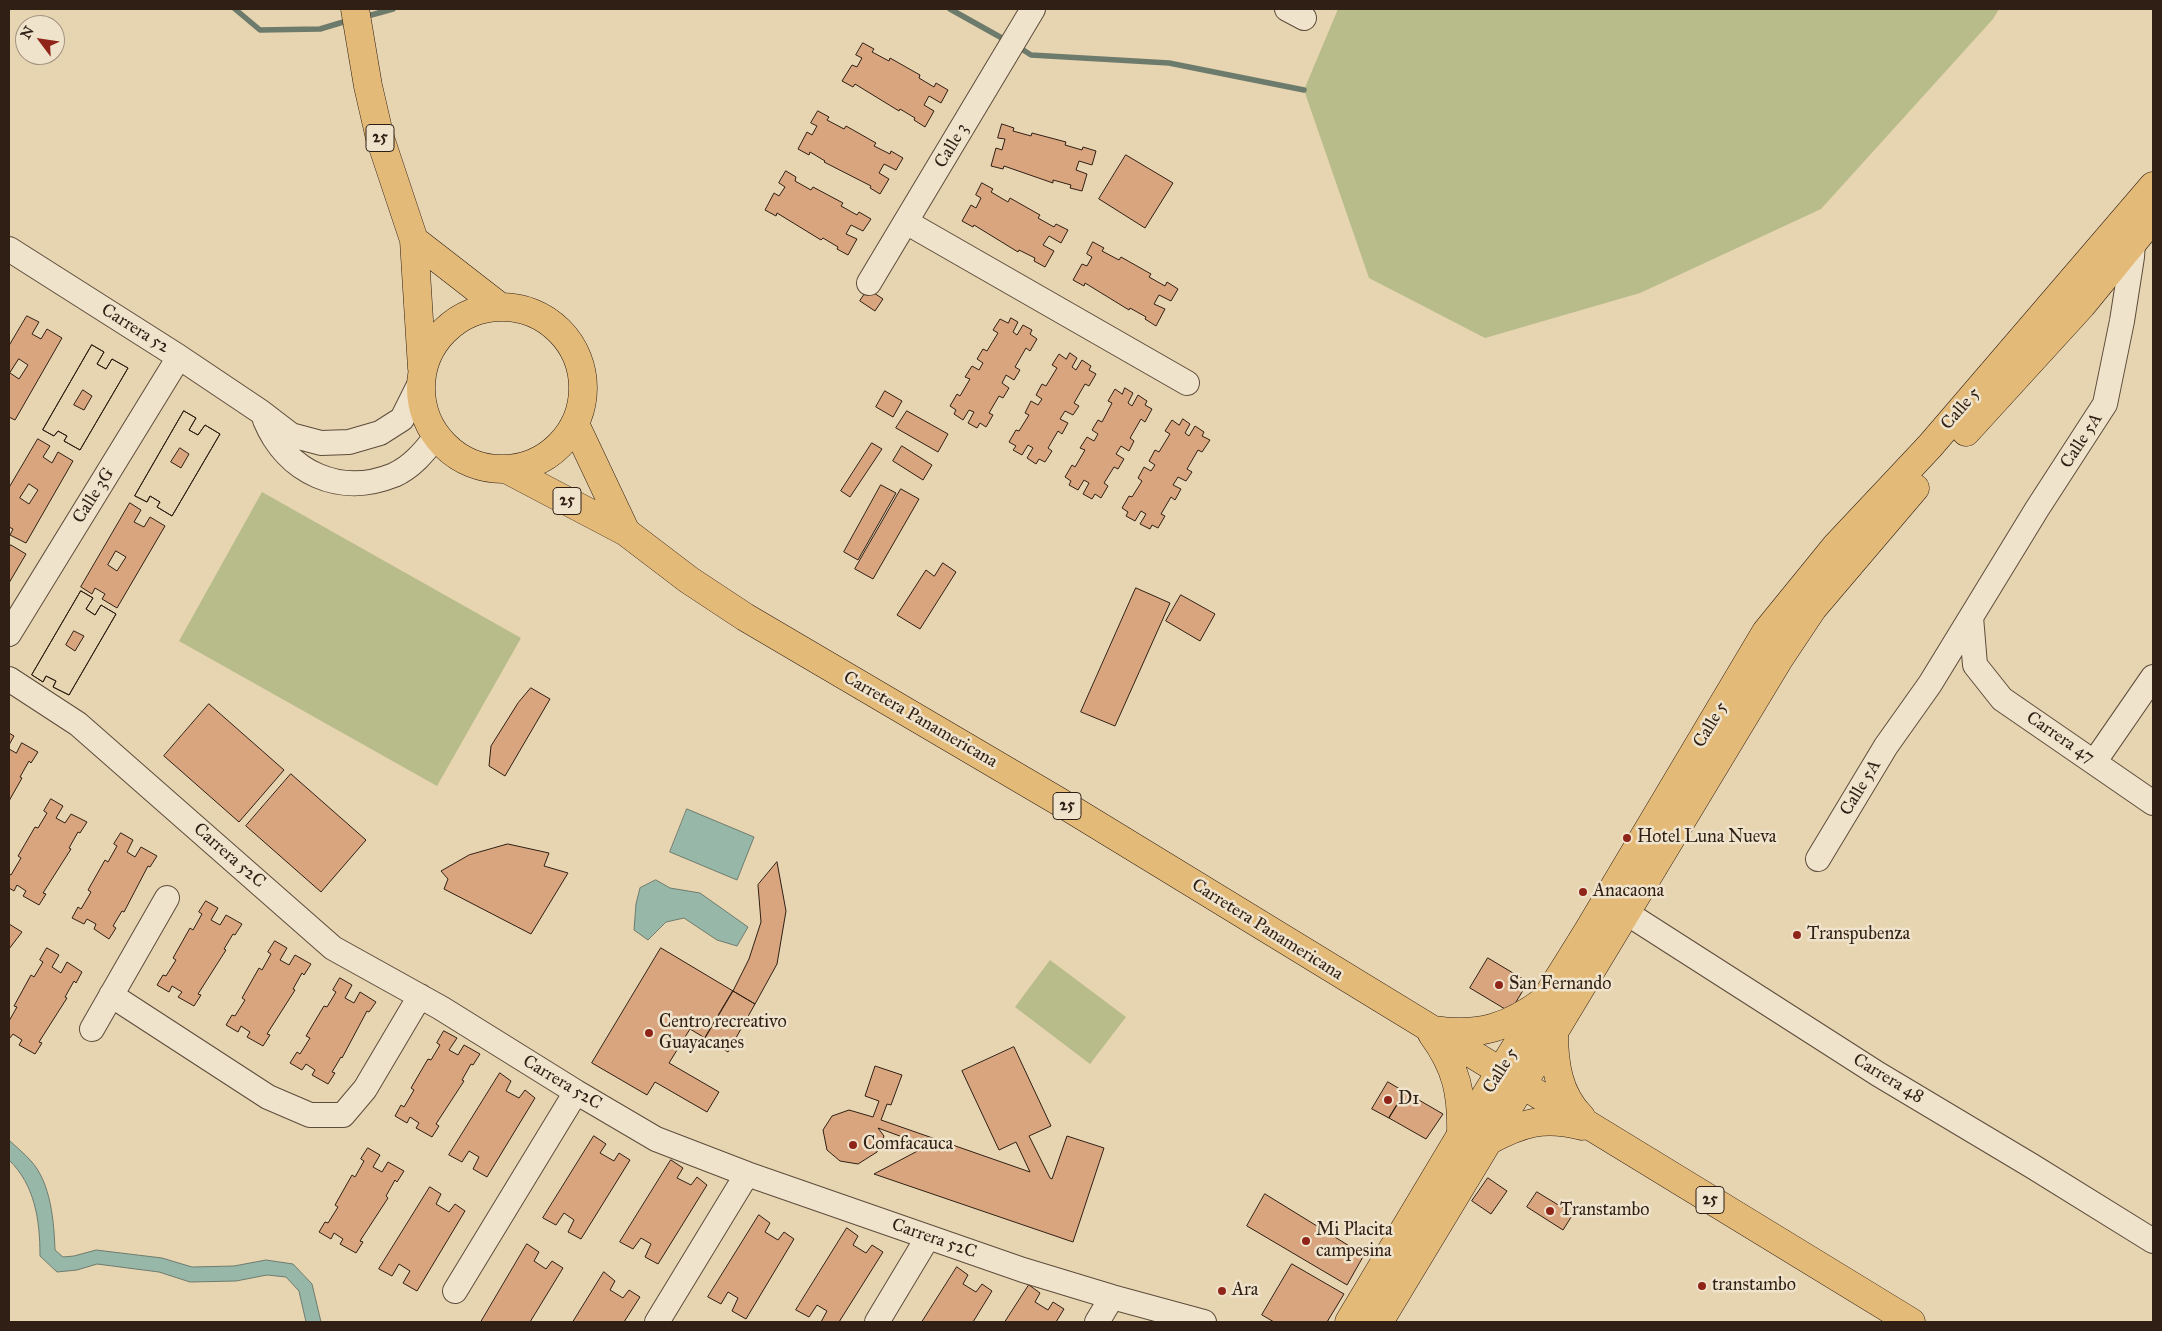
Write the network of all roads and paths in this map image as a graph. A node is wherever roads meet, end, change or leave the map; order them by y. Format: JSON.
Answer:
{"nodes":[{"id":1,"x":1033,"y":9,"type":"edge"},
{"id":2,"x":357,"y":21,"type":"edge"},
{"id":3,"x":2153,"y":186,"type":"edge"},
{"id":4,"x":2153,"y":218,"type":"edge"},
{"id":5,"x":906,"y":222,"type":"junction"},
{"id":6,"x":414,"y":240,"type":"junction"},
{"id":7,"x":2133,"y":242,"type":"junction"},
{"id":8,"x":9,"y":249,"type":"edge"},
{"id":9,"x":869,"y":283,"type":"dead end"},
{"id":10,"x":499,"y":306,"type":"junction"},
{"id":11,"x":179,"y":357,"type":"junction"},
{"id":12,"x":422,"y":375,"type":"junction"},
{"id":13,"x":1187,"y":383,"type":"dead end"},
{"id":14,"x":261,"y":412,"type":"junction"},
{"id":15,"x":575,"y":424,"type":"junction"},
{"id":16,"x":436,"y":437,"type":"junction"},
{"id":17,"x":508,"y":470,"type":"junction"},
{"id":18,"x":626,"y":532,"type":"junction"},
{"id":19,"x":1971,"y":617,"type":"junction"},
{"id":20,"x":9,"y":634,"type":"edge"},
{"id":21,"x":2153,"y":677,"type":"edge"},
{"id":22,"x":9,"y":679,"type":"edge"},
{"id":23,"x":2094,"y":761,"type":"junction"},
{"id":24,"x":2153,"y":803,"type":"edge"},
{"id":25,"x":1818,"y":859,"type":"dead end"},
{"id":26,"x":168,"y":898,"type":"dead end"},
{"id":27,"x":1625,"y":912,"type":"junction"},
{"id":28,"x":111,"y":995,"type":"junction"},
{"id":29,"x":420,"y":996,"type":"junction"},
{"id":30,"x":1545,"y":1000,"type":"junction"},
{"id":31,"x":92,"y":1029,"type":"dead end"},
{"id":32,"x":1428,"y":1029,"type":"junction"},
{"id":33,"x":1554,"y":1032,"type":"junction"},
{"id":34,"x":1510,"y":1079,"type":"junction"},
{"id":35,"x":576,"y":1092,"type":"junction"},
{"id":36,"x":1593,"y":1129,"type":"junction"},
{"id":37,"x":1461,"y":1135,"type":"junction"},
{"id":38,"x":1488,"y":1141,"type":"junction"},
{"id":39,"x":747,"y":1174,"type":"junction"},
{"id":40,"x":928,"y":1237,"type":"junction"},
{"id":41,"x":2153,"y":1241,"type":"edge"},
{"id":42,"x":455,"y":1290,"type":"dead end"},
{"id":43,"x":1112,"y":1297,"type":"junction"},
{"id":44,"x":657,"y":1322,"type":"edge"},
{"id":45,"x":877,"y":1322,"type":"edge"},
{"id":46,"x":1097,"y":1322,"type":"edge"},
{"id":47,"x":1204,"y":1322,"type":"edge"},
{"id":48,"x":1348,"y":1322,"type":"edge"},
{"id":49,"x":1379,"y":1322,"type":"edge"},
{"id":50,"x":1911,"y":1322,"type":"edge"}],
"edges":[{"from":1,"to":5,"type":"street","name":"Calle 3"},
{"from":2,"to":6,"type":"main road","number":"25"},
{"from":3,"to":30,"type":"main road","name":"Calle 5"},
{"from":4,"to":7,"type":"main road","name":"Calle 5"},
{"from":5,"to":9,"type":"street","name":"Calle 3"},
{"from":5,"to":13,"type":"street"},
{"from":6,"to":10,"type":"main road"},
{"from":6,"to":12,"type":"main road","number":"25"},
{"from":7,"to":19,"type":"street","name":"Calle 5A"},
{"from":7,"to":27,"type":"main road","name":"Calle 5"},
{"from":8,"to":11,"type":"street","name":"Carrera 52"},
{"from":10,"to":12,"type":"main road"},
{"from":10,"to":15,"type":"main road"},
{"from":11,"to":14,"type":"street","name":"Carrera 52"},
{"from":11,"to":20,"type":"street","name":"Calle 3G"},
{"from":12,"to":14,"type":"street","name":"Carrera 52"},
{"from":12,"to":16,"type":"main road"},
{"from":14,"to":16,"type":"street"},
{"from":15,"to":17,"type":"main road"},
{"from":15,"to":18,"type":"main road","name":"Carretera Panamericana","number":"25"},
{"from":16,"to":17,"type":"main road"},
{"from":17,"to":18,"type":"main road","name":"Carretera Panamericana","number":"25"},
{"from":18,"to":32,"type":"main road","name":"Carretera Panamericana","number":"25"},
{"from":19,"to":23,"type":"street","name":"Carrera 47"},
{"from":19,"to":25,"type":"street","name":"Calle 5A"},
{"from":21,"to":23,"type":"street"},
{"from":22,"to":29,"type":"street","name":"Carrera 52C"},
{"from":23,"to":24,"type":"street","name":"Carrera 47"},
{"from":26,"to":28,"type":"street"},
{"from":27,"to":33,"type":"main road","name":"Calle 5"},
{"from":27,"to":41,"type":"street","name":"Carrera 48"},
{"from":28,"to":29,"type":"street"},
{"from":28,"to":31,"type":"street"},
{"from":29,"to":35,"type":"street","name":"Carrera 52C"},
{"from":30,"to":32,"type":"main road"},
{"from":30,"to":34,"type":"main road","name":"Calle 5"},
{"from":32,"to":34,"type":"main road","name":"Carretera Panamericana","number":"25"},
{"from":32,"to":37,"type":"main road"},
{"from":33,"to":34,"type":"main road","name":"Calle 5"},
{"from":33,"to":36,"type":"main road"},
{"from":34,"to":36,"type":"main road","name":"Carretera Panamericana","number":"25"},
{"from":34,"to":37,"type":"main road","name":"Calle 5"},
{"from":34,"to":38,"type":"main road","name":"Calle 5"},
{"from":35,"to":39,"type":"street","name":"Carrera 52C"},
{"from":35,"to":42,"type":"street"},
{"from":36,"to":38,"type":"main road"},
{"from":36,"to":50,"type":"main road","name":"Carretera Panamericana","number":"25"},
{"from":37,"to":48,"type":"main road","name":"Calle 5"},
{"from":38,"to":49,"type":"main road","name":"Calle 5"},
{"from":39,"to":40,"type":"street","name":"Carrera 52C"},
{"from":39,"to":44,"type":"street"},
{"from":40,"to":43,"type":"street","name":"Carrera 52C"},
{"from":40,"to":45,"type":"street"},
{"from":43,"to":46,"type":"street"},
{"from":43,"to":47,"type":"street","name":"Carrera 52C"}]}
